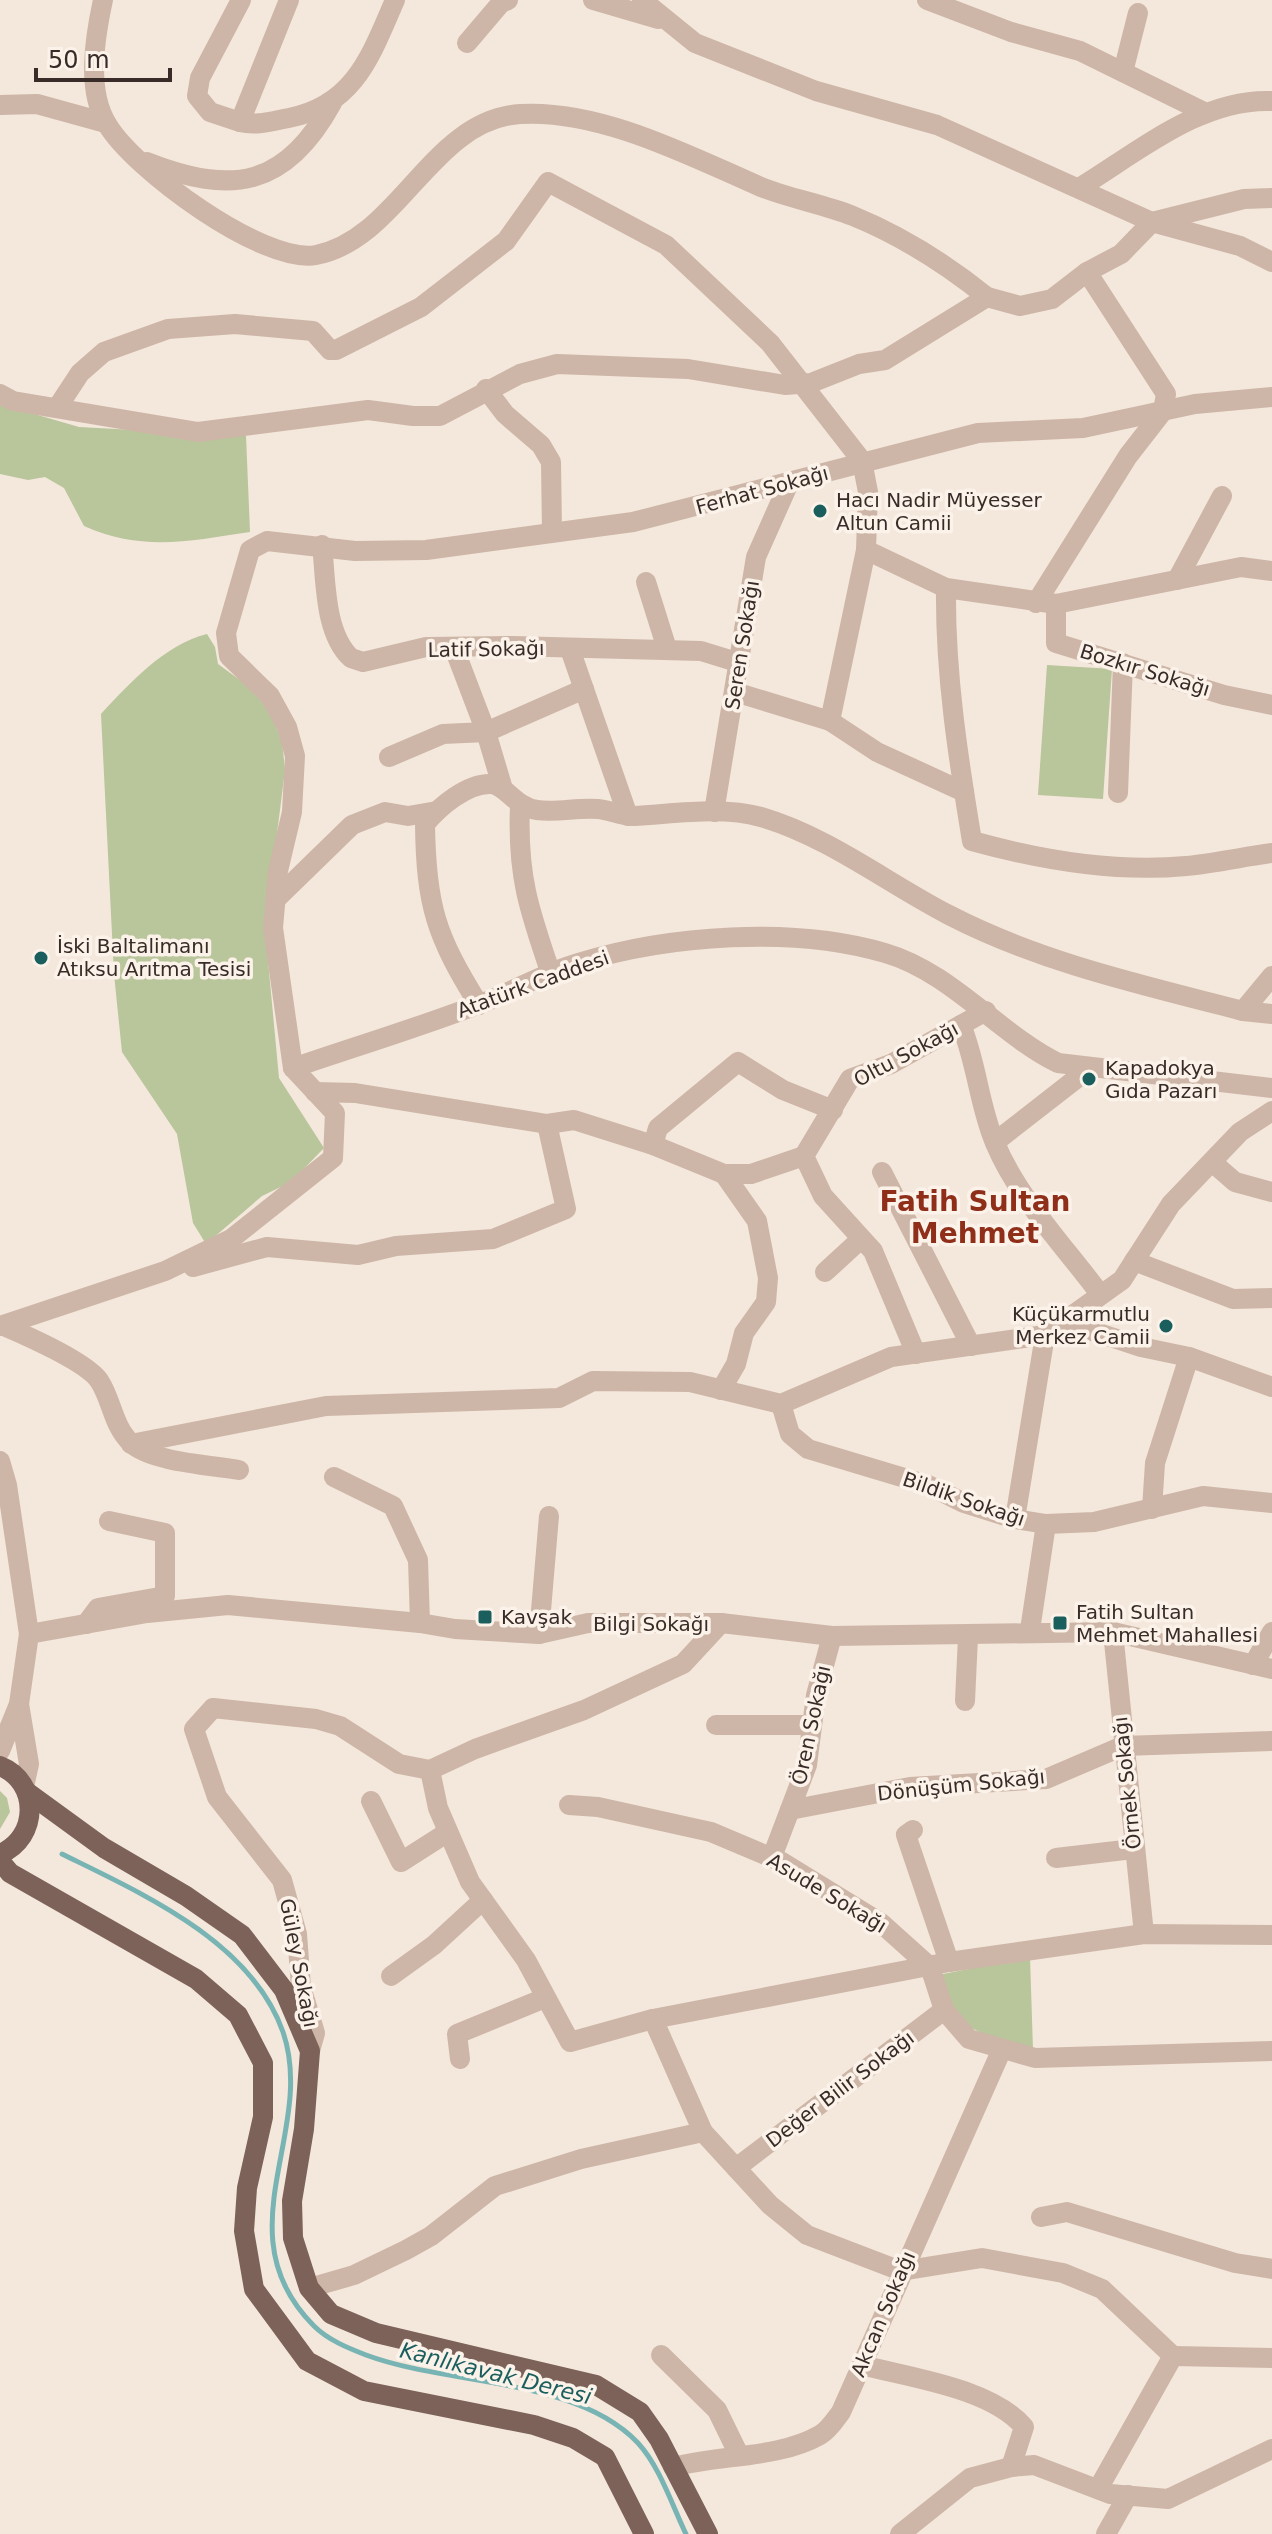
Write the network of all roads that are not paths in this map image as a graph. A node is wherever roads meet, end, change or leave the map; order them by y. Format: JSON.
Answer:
{"nodes":[{"id":1,"x":103,"y":0,"type":"edge"},
{"id":2,"x":241,"y":0,"type":"edge"},
{"id":3,"x":289,"y":0,"type":"edge"},
{"id":4,"x":395,"y":0,"type":"edge"},
{"id":5,"x":508,"y":0,"type":"edge"},
{"id":6,"x":593,"y":0,"type":"edge"},
{"id":7,"x":642,"y":0,"type":"edge"},
{"id":8,"x":927,"y":0,"type":"edge"},
{"id":9,"x":971,"y":8,"type":"edge"},
{"id":10,"x":1138,"y":13,"type":"dead end"},
{"id":11,"x":669,"y":22,"type":"junction"},
{"id":12,"x":467,"y":43,"type":"dead end"},
{"id":13,"x":1123,"y":72,"type":"junction"},
{"id":14,"x":1272,"y":101,"type":"edge"},
{"id":15,"x":332,"y":103,"type":"junction"},
{"id":16,"x":0,"y":105,"type":"edge"},
{"id":17,"x":1204,"y":112,"type":"junction"},
{"id":18,"x":240,"y":122,"type":"junction"},
{"id":19,"x":106,"y":123,"type":"junction"},
{"id":20,"x":132,"y":156,"type":"junction"},
{"id":21,"x":1079,"y":188,"type":"junction"},
{"id":22,"x":1272,"y":198,"type":"edge"},
{"id":23,"x":1152,"y":222,"type":"junction"},
{"id":24,"x":1272,"y":262,"type":"edge"},
{"id":25,"x":1087,"y":272,"type":"junction"},
{"id":26,"x":987,"y":297,"type":"junction"},
{"id":27,"x":801,"y":384,"type":"junction"},
{"id":28,"x":486,"y":389,"type":"junction"},
{"id":29,"x":0,"y":394,"type":"edge"},
{"id":30,"x":1272,"y":397,"type":"edge"},
{"id":31,"x":57,"y":408,"type":"junction"},
{"id":32,"x":1163,"y":411,"type":"junction"},
{"id":33,"x":862,"y":461,"type":"junction"},
{"id":34,"x":789,"y":483,"type":"junction"},
{"id":35,"x":1222,"y":496,"type":"dead end"},
{"id":36,"x":552,"y":532,"type":"junction"},
{"id":37,"x":322,"y":545,"type":"junction"},
{"id":38,"x":866,"y":550,"type":"junction"},
{"id":39,"x":1272,"y":571,"type":"edge"},
{"id":40,"x":1177,"y":580,"type":"junction"},
{"id":41,"x":646,"y":582,"type":"dead end"},
{"id":42,"x":946,"y":588,"type":"junction"},
{"id":43,"x":1046,"y":604,"type":"junction"},
{"id":44,"x":454,"y":648,"type":"junction"},
{"id":45,"x":570,"y":649,"type":"junction"},
{"id":46,"x":667,"y":649,"type":"junction"},
{"id":47,"x":740,"y":663,"type":"junction"},
{"id":48,"x":1123,"y":663,"type":"junction"},
{"id":49,"x":584,"y":689,"type":"junction"},
{"id":50,"x":735,"y":692,"type":"junction"},
{"id":51,"x":1272,"y":705,"type":"edge"},
{"id":52,"x":830,"y":721,"type":"junction"},
{"id":53,"x":486,"y":732,"type":"junction"},
{"id":54,"x":389,"y":757,"type":"dead end"},
{"id":55,"x":503,"y":789,"type":"junction"},
{"id":56,"x":964,"y":792,"type":"junction"},
{"id":57,"x":1118,"y":793,"type":"dead end"},
{"id":58,"x":520,"y":806,"type":"junction"},
{"id":59,"x":437,"y":811,"type":"junction"},
{"id":60,"x":714,"y":812,"type":"junction"},
{"id":61,"x":628,"y":816,"type":"junction"},
{"id":62,"x":1272,"y":853,"type":"edge"},
{"id":63,"x":275,"y":900,"type":"junction"},
{"id":64,"x":551,"y":974,"type":"junction"},
{"id":65,"x":1272,"y":976,"type":"edge"},
{"id":66,"x":479,"y":1005,"type":"junction"},
{"id":67,"x":986,"y":1011,"type":"junction"},
{"id":68,"x":1243,"y":1011,"type":"junction"},
{"id":69,"x":1272,"y":1014,"type":"edge"},
{"id":70,"x":961,"y":1025,"type":"junction"},
{"id":71,"x":293,"y":1068,"type":"junction"},
{"id":72,"x":1090,"y":1068,"type":"junction"},
{"id":73,"x":1272,"y":1088,"type":"edge"},
{"id":74,"x":315,"y":1092,"type":"junction"},
{"id":75,"x":833,"y":1110,"type":"junction"},
{"id":76,"x":1272,"y":1111,"type":"edge"},
{"id":77,"x":547,"y":1124,"type":"junction"},
{"id":78,"x":995,"y":1142,"type":"junction"},
{"id":79,"x":653,"y":1145,"type":"junction"},
{"id":80,"x":804,"y":1156,"type":"junction"},
{"id":81,"x":1212,"y":1162,"type":"junction"},
{"id":82,"x":882,"y":1172,"type":"dead end"},
{"id":83,"x":724,"y":1174,"type":"junction"},
{"id":84,"x":1272,"y":1192,"type":"edge"},
{"id":85,"x":861,"y":1239,"type":"junction"},
{"id":86,"x":1134,"y":1261,"type":"junction"},
{"id":87,"x":165,"y":1271,"type":"junction"},
{"id":88,"x":825,"y":1272,"type":"dead end"},
{"id":89,"x":1100,"y":1294,"type":"junction"},
{"id":90,"x":1272,"y":1298,"type":"edge"},
{"id":91,"x":1062,"y":1321,"type":"junction"},
{"id":92,"x":2,"y":1326,"type":"edge"},
{"id":93,"x":1045,"y":1335,"type":"junction"},
{"id":94,"x":971,"y":1346,"type":"junction"},
{"id":95,"x":916,"y":1354,"type":"junction"},
{"id":96,"x":1189,"y":1357,"type":"junction"},
{"id":97,"x":1272,"y":1387,"type":"edge"},
{"id":98,"x":721,"y":1390,"type":"junction"},
{"id":99,"x":781,"y":1404,"type":"junction"},
{"id":100,"x":131,"y":1444,"type":"junction"},
{"id":101,"x":0,"y":1461,"type":"edge"},
{"id":102,"x":239,"y":1470,"type":"dead end"},
{"id":103,"x":334,"y":1477,"type":"dead end"},
{"id":104,"x":1272,"y":1503,"type":"edge"},
{"id":105,"x":1152,"y":1509,"type":"junction"},
{"id":106,"x":549,"y":1516,"type":"dead end"},
{"id":107,"x":1015,"y":1519,"type":"junction"},
{"id":108,"x":109,"y":1521,"type":"dead end"},
{"id":109,"x":1046,"y":1524,"type":"junction"},
{"id":110,"x":420,"y":1623,"type":"junction"},
{"id":111,"x":721,"y":1623,"type":"junction"},
{"id":112,"x":86,"y":1624,"type":"junction"},
{"id":113,"x":1030,"y":1630,"type":"junction"},
{"id":114,"x":1113,"y":1632,"type":"junction"},
{"id":115,"x":1272,"y":1632,"type":"edge"},
{"id":116,"x":29,"y":1634,"type":"junction"},
{"id":117,"x":539,"y":1634,"type":"junction"},
{"id":118,"x":832,"y":1636,"type":"junction"},
{"id":119,"x":968,"y":1637,"type":"junction"},
{"id":120,"x":1262,"y":1667,"type":"edge"},
{"id":121,"x":965,"y":1701,"type":"dead end"},
{"id":122,"x":19,"y":1704,"type":"junction"},
{"id":123,"x":716,"y":1725,"type":"dead end"},
{"id":124,"x":812,"y":1725,"type":"junction"},
{"id":125,"x":1272,"y":1741,"type":"edge"},
{"id":126,"x":1123,"y":1746,"type":"junction"},
{"id":127,"x":0,"y":1751,"type":"edge"},
{"id":128,"x":0,"y":1766,"type":"edge"},
{"id":129,"x":430,"y":1770,"type":"junction"},
{"id":130,"x":26,"y":1790,"type":"junction"},
{"id":131,"x":371,"y":1801,"type":"dead end"},
{"id":132,"x":569,"y":1805,"type":"dead end"},
{"id":133,"x":790,"y":1810,"type":"junction"},
{"id":134,"x":913,"y":1830,"type":"dead end"},
{"id":135,"x":448,"y":1832,"type":"junction"},
{"id":136,"x":1133,"y":1849,"type":"junction"},
{"id":137,"x":0,"y":1854,"type":"edge"},
{"id":138,"x":772,"y":1857,"type":"junction"},
{"id":139,"x":1056,"y":1858,"type":"dead end"},
{"id":140,"x":0,"y":1861,"type":"edge"},
{"id":141,"x":483,"y":1900,"type":"junction"},
{"id":142,"x":1144,"y":1934,"type":"junction"},
{"id":143,"x":1272,"y":1935,"type":"edge"},
{"id":144,"x":939,"y":1964,"type":"junction"},
{"id":145,"x":391,"y":1976,"type":"dead end"},
{"id":146,"x":545,"y":1998,"type":"junction"},
{"id":147,"x":944,"y":2010,"type":"junction"},
{"id":148,"x":653,"y":2019,"type":"junction"},
{"id":149,"x":1002,"y":2049,"type":"junction"},
{"id":150,"x":310,"y":2051,"type":"junction"},
{"id":151,"x":1272,"y":2051,"type":"edge"},
{"id":152,"x":460,"y":2059,"type":"dead end"},
{"id":153,"x":703,"y":2132,"type":"junction"},
{"id":154,"x":736,"y":2168,"type":"junction"},
{"id":155,"x":1041,"y":2217,"type":"dead end"},
{"id":156,"x":1272,"y":2269,"type":"edge"},
{"id":157,"x":901,"y":2271,"type":"junction"},
{"id":158,"x":309,"y":2288,"type":"junction"},
{"id":159,"x":661,"y":2355,"type":"dead end"},
{"id":160,"x":1173,"y":2356,"type":"junction"},
{"id":161,"x":1272,"y":2358,"type":"edge"},
{"id":162,"x":862,"y":2365,"type":"junction"},
{"id":163,"x":1272,"y":2449,"type":"edge"},
{"id":164,"x":738,"y":2453,"type":"junction"},
{"id":165,"x":673,"y":2467,"type":"junction"},
{"id":166,"x":1011,"y":2467,"type":"junction"},
{"id":167,"x":1098,"y":2489,"type":"junction"},
{"id":168,"x":1128,"y":2495,"type":"junction"},
{"id":169,"x":912,"y":2530,"type":"edge"},
{"id":170,"x":644,"y":2534,"type":"edge"},
{"id":171,"x":708,"y":2534,"type":"edge"},
{"id":172,"x":1106,"y":2534,"type":"edge"}],
"edges":[{"from":1,"to":19,"type":"street"},
{"from":2,"to":18,"type":"street"},
{"from":3,"to":18,"type":"street"},
{"from":4,"to":15,"type":"street"},
{"from":5,"to":12,"type":"street"},
{"from":6,"to":11,"type":"street"},
{"from":7,"to":11,"type":"street"},
{"from":8,"to":9,"type":"street"},
{"from":9,"to":13,"type":"street"},
{"from":10,"to":13,"type":"street"},
{"from":11,"to":21,"type":"street"},
{"from":13,"to":17,"type":"street"},
{"from":14,"to":17,"type":"street"},
{"from":15,"to":18,"type":"street"},
{"from":15,"to":20,"type":"street"},
{"from":16,"to":19,"type":"street"},
{"from":17,"to":21,"type":"street"},
{"from":19,"to":20,"type":"street"},
{"from":20,"to":26,"type":"street"},
{"from":21,"to":23,"type":"street"},
{"from":22,"to":23,"type":"street"},
{"from":23,"to":24,"type":"street"},
{"from":23,"to":25,"type":"street"},
{"from":25,"to":26,"type":"street"},
{"from":25,"to":32,"type":"street"},
{"from":26,"to":27,"type":"street"},
{"from":27,"to":28,"type":"street"},
{"from":27,"to":31,"type":"street"},
{"from":27,"to":33,"type":"street"},
{"from":28,"to":31,"type":"street"},
{"from":28,"to":36,"type":"street"},
{"from":29,"to":31,"type":"street"},
{"from":30,"to":32,"type":"street","name":"Ferhat Sokağı"},
{"from":32,"to":33,"type":"street","name":"Ferhat Sokağı"},
{"from":32,"to":43,"type":"street"},
{"from":33,"to":34,"type":"street","name":"Ferhat Sokağı"},
{"from":33,"to":38,"type":"street"},
{"from":34,"to":36,"type":"street","name":"Ferhat Sokağı"},
{"from":34,"to":47,"type":"street","name":"Seren Sokağı"},
{"from":35,"to":40,"type":"street"},
{"from":36,"to":37,"type":"street","name":"Ferhat Sokağı"},
{"from":37,"to":44,"type":"street","name":"Latif Sokağı"},
{"from":37,"to":63,"type":"street","name":"Ferhat Sokağı"},
{"from":38,"to":42,"type":"street"},
{"from":38,"to":52,"type":"street"},
{"from":39,"to":40,"type":"street"},
{"from":40,"to":43,"type":"street"},
{"from":41,"to":46,"type":"street"},
{"from":42,"to":43,"type":"street"},
{"from":42,"to":56,"type":"street"},
{"from":43,"to":48,"type":"street","name":"Bozkır Sokağı"},
{"from":44,"to":45,"type":"street","name":"Latif Sokağı"},
{"from":44,"to":53,"type":"street"},
{"from":45,"to":46,"type":"street","name":"Latif Sokağı"},
{"from":45,"to":49,"type":"street"},
{"from":46,"to":47,"type":"street","name":"Latif Sokağı"},
{"from":47,"to":50,"type":"street","name":"Seren Sokağı"},
{"from":48,"to":51,"type":"street","name":"Bozkır Sokağı"},
{"from":48,"to":57,"type":"street"},
{"from":49,"to":53,"type":"street"},
{"from":49,"to":61,"type":"street"},
{"from":50,"to":52,"type":"street"},
{"from":50,"to":60,"type":"street","name":"Seren Sokağı"},
{"from":52,"to":56,"type":"street"},
{"from":53,"to":54,"type":"street"},
{"from":53,"to":55,"type":"street"},
{"from":55,"to":58,"type":"street"},
{"from":55,"to":59,"type":"street"},
{"from":56,"to":62,"type":"street"},
{"from":58,"to":61,"type":"street"},
{"from":58,"to":64,"type":"street"},
{"from":59,"to":63,"type":"street"},
{"from":59,"to":66,"type":"street"},
{"from":60,"to":61,"type":"street"},
{"from":60,"to":68,"type":"street"},
{"from":63,"to":71,"type":"street"},
{"from":64,"to":66,"type":"street","name":"Atatürk Caddesi"},
{"from":64,"to":67,"type":"street","name":"Atatürk Caddesi"},
{"from":65,"to":68,"type":"street"},
{"from":66,"to":71,"type":"street","name":"Atatürk Caddesi"},
{"from":67,"to":70,"type":"street","name":"Oltu Sokağı"},
{"from":67,"to":72,"type":"street","name":"Atatürk Caddesi"},
{"from":68,"to":69,"type":"street"},
{"from":70,"to":75,"type":"street","name":"Oltu Sokağı"},
{"from":70,"to":78,"type":"street"},
{"from":71,"to":74,"type":"street"},
{"from":72,"to":73,"type":"street","name":"Atatürk Caddesi"},
{"from":72,"to":78,"type":"street"},
{"from":74,"to":77,"type":"street"},
{"from":74,"to":87,"type":"street"},
{"from":75,"to":79,"type":"street"},
{"from":75,"to":80,"type":"street","name":"Oltu Sokağı"},
{"from":76,"to":81,"type":"street"},
{"from":77,"to":79,"type":"street"},
{"from":77,"to":87,"type":"street"},
{"from":78,"to":89,"type":"street"},
{"from":79,"to":83,"type":"street"},
{"from":80,"to":83,"type":"street"},
{"from":80,"to":85,"type":"street"},
{"from":81,"to":84,"type":"street"},
{"from":81,"to":86,"type":"street"},
{"from":82,"to":94,"type":"street"},
{"from":83,"to":98,"type":"street"},
{"from":85,"to":88,"type":"street"},
{"from":85,"to":95,"type":"street"},
{"from":86,"to":89,"type":"street"},
{"from":86,"to":90,"type":"street"},
{"from":87,"to":92,"type":"street"},
{"from":89,"to":91,"type":"street"},
{"from":91,"to":93,"type":"street"},
{"from":91,"to":96,"type":"street"},
{"from":92,"to":100,"type":"street"},
{"from":93,"to":94,"type":"street"},
{"from":93,"to":107,"type":"street"},
{"from":94,"to":95,"type":"street"},
{"from":95,"to":99,"type":"street"},
{"from":96,"to":97,"type":"street"},
{"from":96,"to":105,"type":"street"},
{"from":98,"to":99,"type":"street"},
{"from":98,"to":100,"type":"street"},
{"from":99,"to":107,"type":"street","name":"Bildik Sokağı"},
{"from":100,"to":102,"type":"street"},
{"from":101,"to":116,"type":"street"},
{"from":103,"to":110,"type":"street"},
{"from":104,"to":105,"type":"street","name":"Bildik Sokağı"},
{"from":105,"to":109,"type":"street","name":"Bildik Sokağı"},
{"from":106,"to":117,"type":"street"},
{"from":107,"to":109,"type":"street","name":"Bildik Sokağı"},
{"from":108,"to":112,"type":"street"},
{"from":109,"to":113,"type":"street"},
{"from":110,"to":112,"type":"street","name":"Bilgi Sokağı"},
{"from":110,"to":117,"type":"street","name":"Bilgi Sokağı"},
{"from":111,"to":117,"type":"street","name":"Bilgi Sokağı"},
{"from":111,"to":118,"type":"street","name":"Bilgi Sokağı"},
{"from":111,"to":129,"type":"street"},
{"from":112,"to":116,"type":"street","name":"Bilgi Sokağı"},
{"from":113,"to":114,"type":"street","name":"Bilgi Sokağı"},
{"from":113,"to":119,"type":"street","name":"Bilgi Sokağı"},
{"from":114,"to":120,"type":"street","name":"Bilgi Sokağı"},
{"from":114,"to":126,"type":"street","name":"Örnek Sokağı"},
{"from":115,"to":120,"type":"street"},
{"from":116,"to":122,"type":"street"},
{"from":118,"to":119,"type":"street","name":"Bilgi Sokağı"},
{"from":118,"to":124,"type":"street","name":"Ören Sokağı"},
{"from":119,"to":121,"type":"street"},
{"from":122,"to":127,"type":"street"},
{"from":122,"to":130,"type":"street"},
{"from":123,"to":124,"type":"street"},
{"from":124,"to":133,"type":"street","name":"Ören Sokağı"},
{"from":125,"to":126,"type":"street","name":"Dönüşüm Sokağı"},
{"from":126,"to":133,"type":"street","name":"Dönüşüm Sokağı"},
{"from":126,"to":136,"type":"street","name":"Örnek Sokağı"},
{"from":128,"to":130,"type":"main road"},
{"from":129,"to":135,"type":"street"},
{"from":129,"to":150,"type":"street","name":"Güley Sokağı"},
{"from":130,"to":137,"type":"main road"},
{"from":130,"to":150,"type":"main road"},
{"from":131,"to":135,"type":"street"},
{"from":132,"to":138,"type":"street","name":"Asude Sokağı"},
{"from":133,"to":138,"type":"street","name":"Ören Sokağı"},
{"from":134,"to":144,"type":"street"},
{"from":135,"to":141,"type":"street"},
{"from":136,"to":139,"type":"street"},
{"from":136,"to":142,"type":"street","name":"Örnek Sokağı"},
{"from":138,"to":144,"type":"street","name":"Asude Sokağı"},
{"from":140,"to":170,"type":"main road"},
{"from":141,"to":145,"type":"street"},
{"from":141,"to":146,"type":"street"},
{"from":142,"to":143,"type":"street"},
{"from":142,"to":144,"type":"street"},
{"from":144,"to":147,"type":"street"},
{"from":144,"to":148,"type":"street"},
{"from":146,"to":148,"type":"street"},
{"from":146,"to":152,"type":"street"},
{"from":147,"to":149,"type":"street"},
{"from":147,"to":154,"type":"street","name":"Değer Bilir Sokağı"},
{"from":148,"to":153,"type":"street"},
{"from":149,"to":151,"type":"street"},
{"from":149,"to":157,"type":"street","name":"Akcan Sokağı"},
{"from":150,"to":158,"type":"main road"},
{"from":153,"to":154,"type":"street"},
{"from":153,"to":158,"type":"street"},
{"from":154,"to":157,"type":"street"},
{"from":155,"to":156,"type":"street"},
{"from":157,"to":160,"type":"street"},
{"from":157,"to":162,"type":"street","name":"Akcan Sokağı"},
{"from":158,"to":165,"type":"main road"},
{"from":159,"to":164,"type":"street"},
{"from":160,"to":161,"type":"street"},
{"from":160,"to":167,"type":"street"},
{"from":162,"to":164,"type":"street","name":"Akcan Sokağı"},
{"from":162,"to":166,"type":"street"},
{"from":163,"to":168,"type":"street"},
{"from":164,"to":165,"type":"street","name":"Akcan Sokağı"},
{"from":165,"to":171,"type":"main road"},
{"from":166,"to":167,"type":"street"},
{"from":166,"to":169,"type":"street"},
{"from":167,"to":168,"type":"street"},
{"from":168,"to":172,"type":"street"}]}
